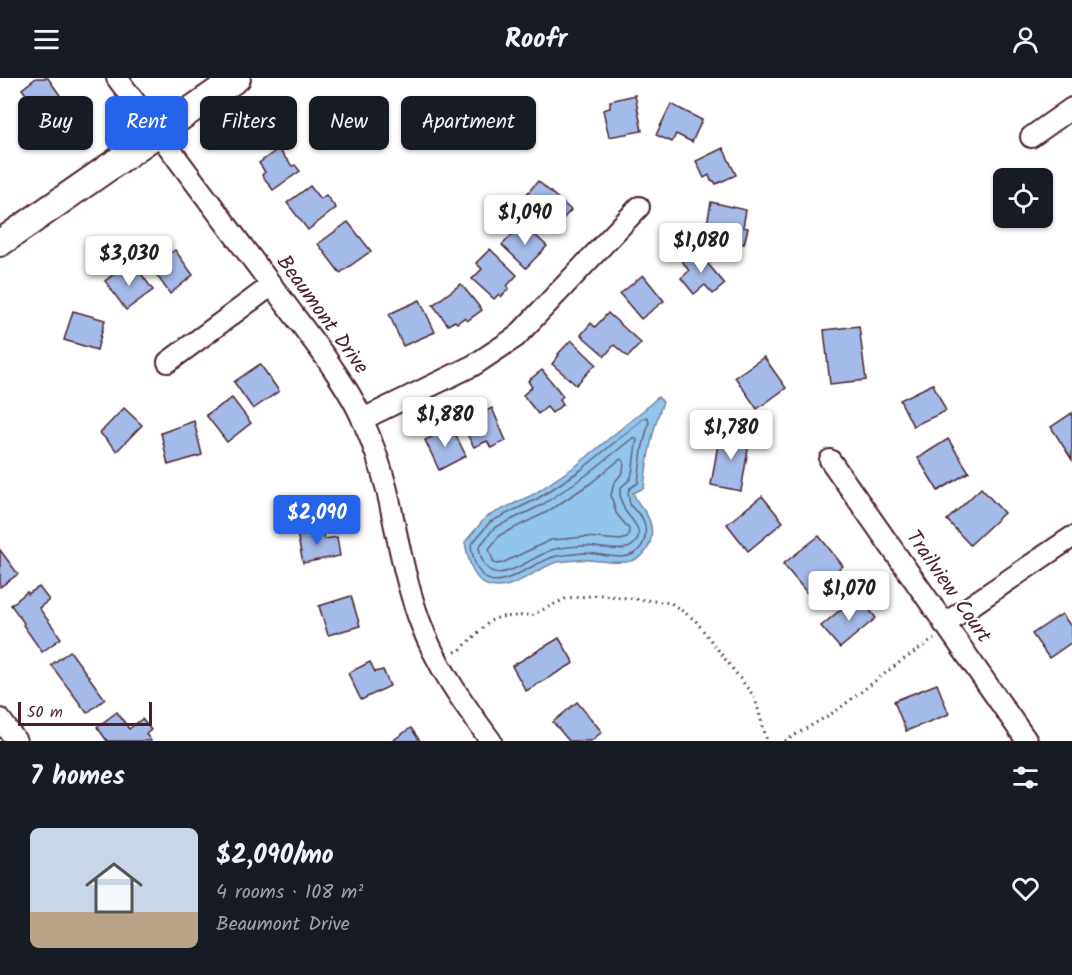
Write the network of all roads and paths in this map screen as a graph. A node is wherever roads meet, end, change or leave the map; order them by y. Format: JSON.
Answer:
{"nodes":[{"id":1,"x":117,"y":78,"type":"edge"},
{"id":2,"x":237,"y":78,"type":"edge"},
{"id":3,"x":130,"y":96,"type":"edge"},
{"id":4,"x":1072,"y":108,"type":"edge"},
{"id":5,"x":188,"y":113,"type":"edge"},
{"id":6,"x":1031,"y":137,"type":"dead end"},
{"id":7,"x":135,"y":150,"type":"edge"},
{"id":8,"x":170,"y":150,"type":"edge"},
{"id":9,"x":639,"y":207,"type":"dead end"},
{"id":10,"x":0,"y":243,"type":"edge"},
{"id":11,"x":272,"y":285,"type":"junction"},
{"id":12,"x":168,"y":362,"type":"dead end"},
{"id":13,"x":363,"y":418,"type":"junction"},
{"id":14,"x":830,"y":460,"type":"dead end"},
{"id":15,"x":1072,"y":537,"type":"edge"},
{"id":16,"x":946,"y":626,"type":"junction"},
{"id":17,"x":437,"y":661,"type":"junction"},
{"id":18,"x":0,"y":719,"type":"edge"},
{"id":19,"x":16,"y":741,"type":"edge"},
{"id":20,"x":491,"y":741,"type":"edge"},
{"id":21,"x":767,"y":741,"type":"edge"},
{"id":22,"x":785,"y":741,"type":"edge"},
{"id":23,"x":1027,"y":741,"type":"edge"}],
"edges":[{"from":1,"to":3,"type":"street","name":"Beaumont Drive"},
{"from":2,"to":5,"type":"street"},
{"from":4,"to":6,"type":"street"},
{"from":7,"to":10,"type":"street"},
{"from":8,"to":11,"type":"street","name":"Beaumont Drive"},
{"from":9,"to":13,"type":"street"},
{"from":11,"to":12,"type":"street"},
{"from":11,"to":13,"type":"street","name":"Beaumont Drive"},
{"from":13,"to":17,"type":"street","name":"Beaumont Drive"},
{"from":14,"to":16,"type":"street","name":"Trailview Court"},
{"from":15,"to":16,"type":"street"},
{"from":16,"to":22,"type":"path"},
{"from":16,"to":23,"type":"street","name":"Trailview Court"},
{"from":17,"to":20,"type":"street","name":"Beaumont Drive"},
{"from":17,"to":21,"type":"path"},
{"from":18,"to":19,"type":"street"}]}
